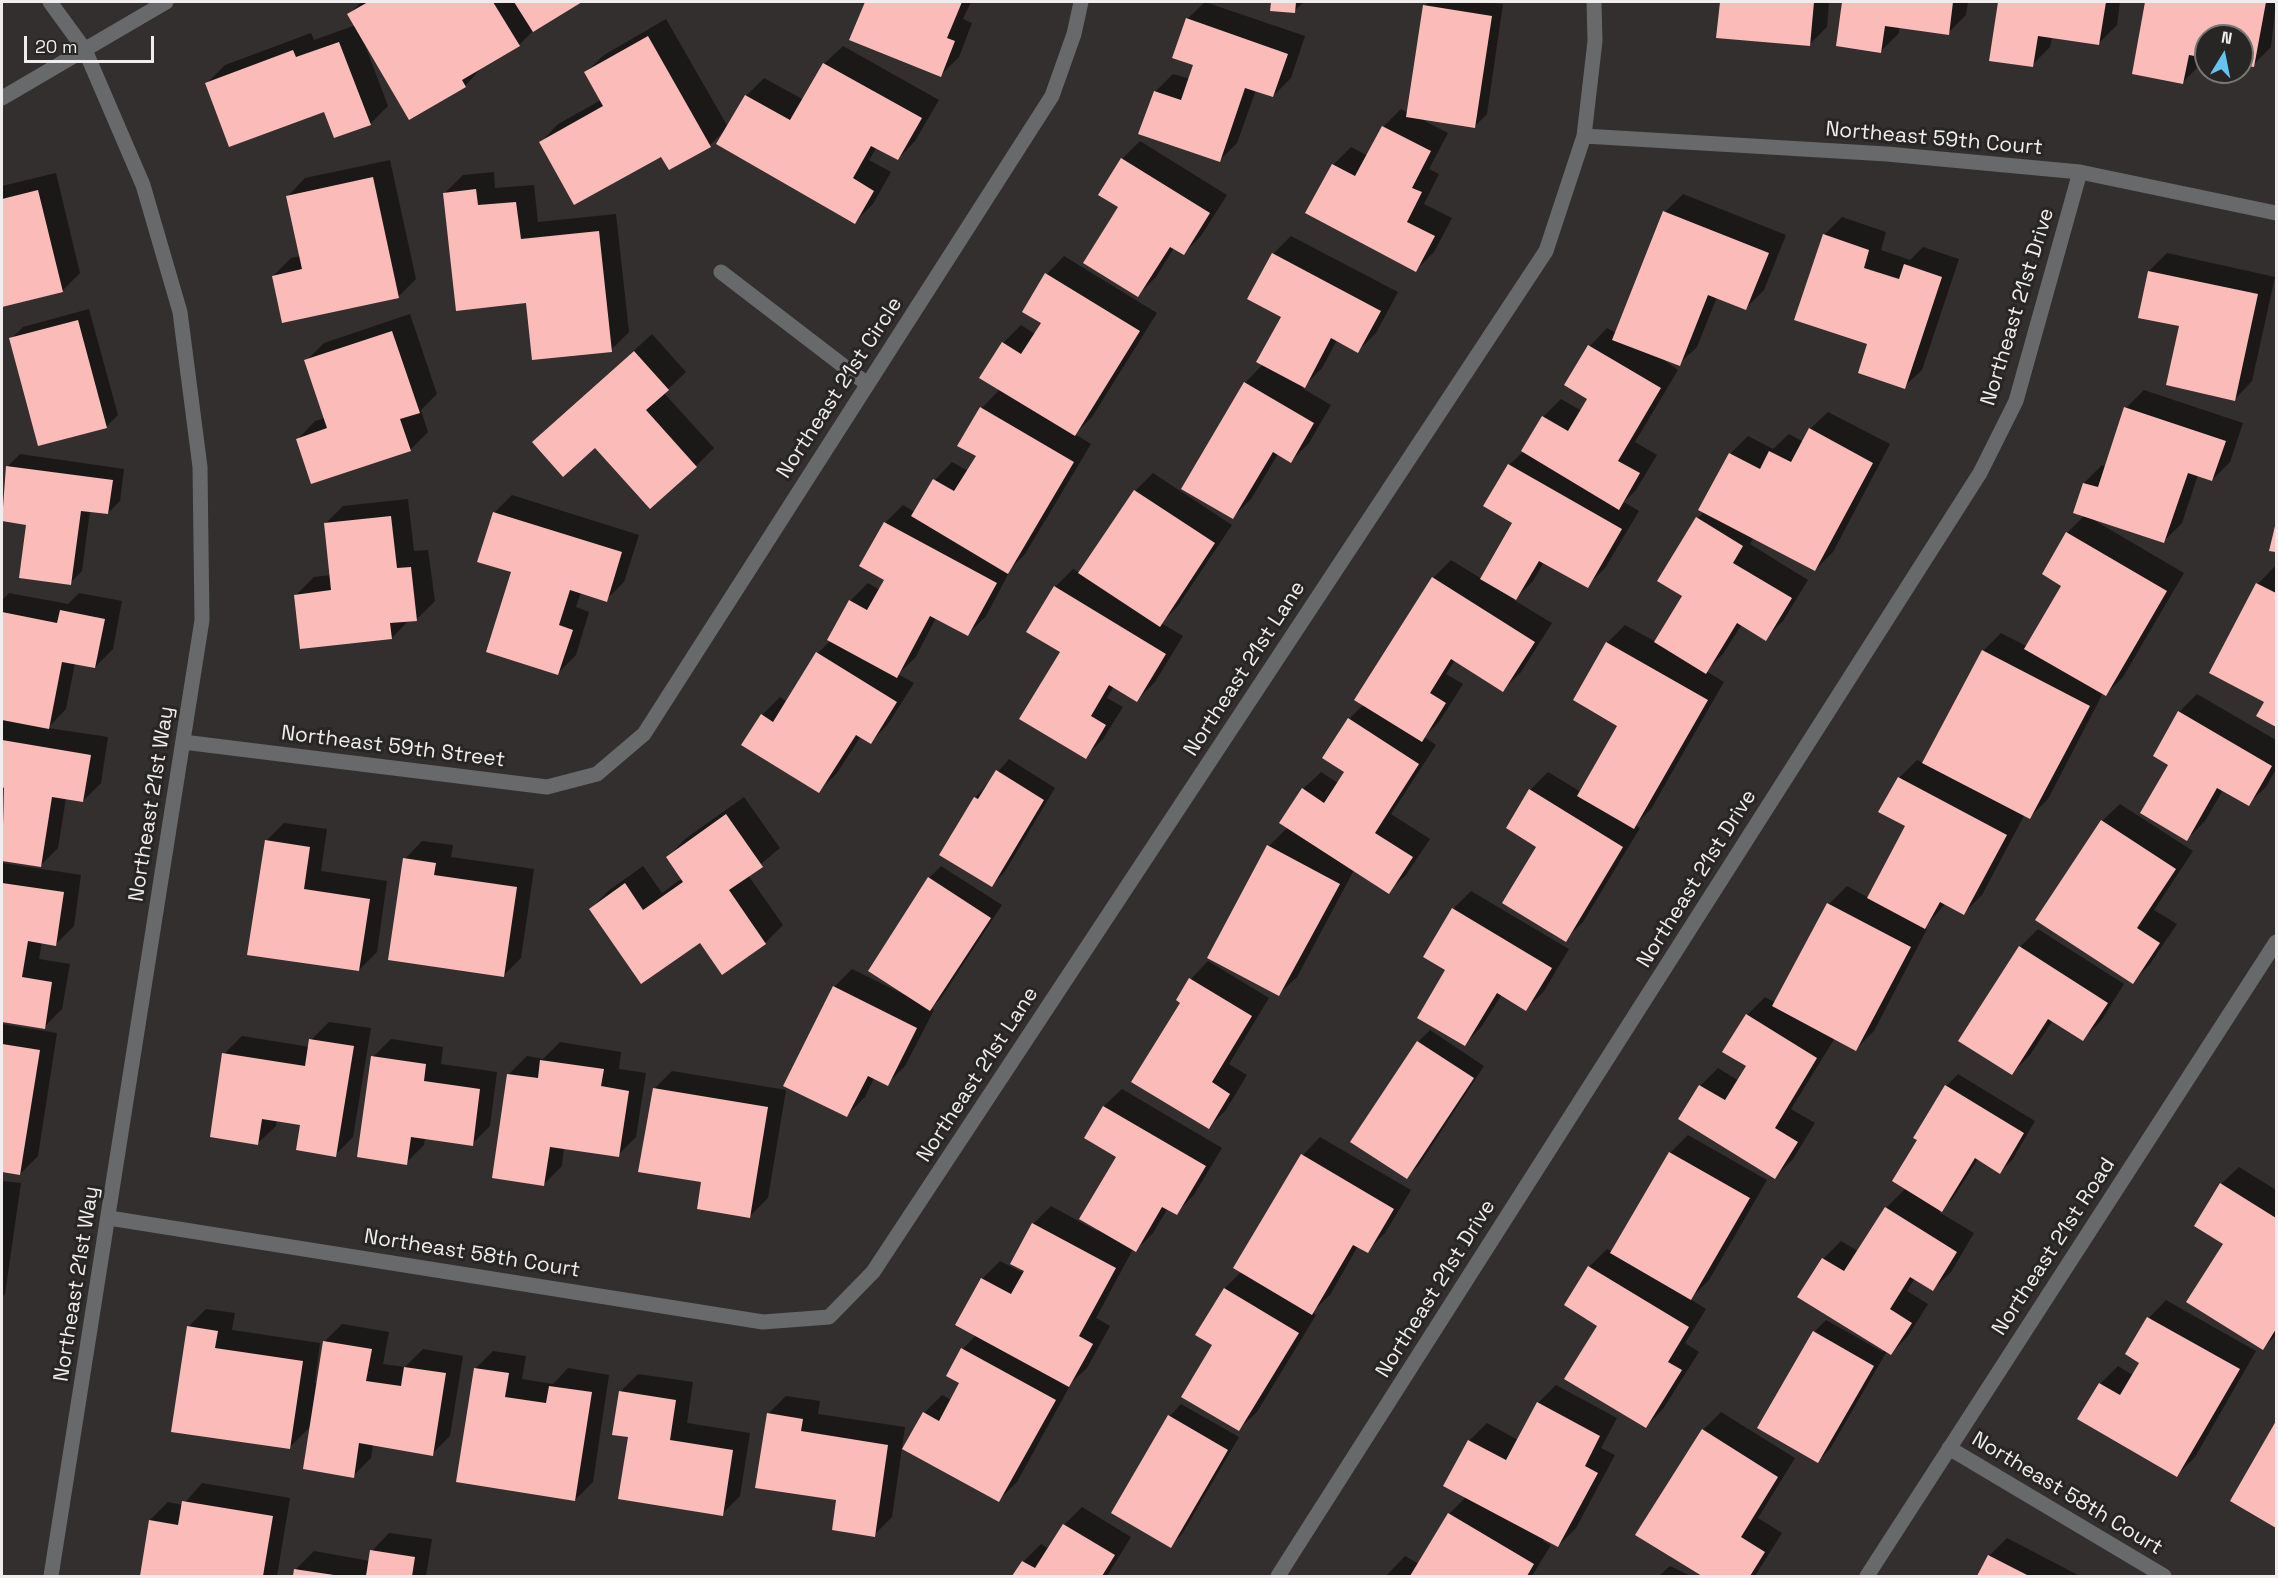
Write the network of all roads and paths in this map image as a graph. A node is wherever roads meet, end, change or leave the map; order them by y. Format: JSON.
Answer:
{"nodes":[{"id":1,"x":50,"y":2,"type":"edge"},
{"id":2,"x":166,"y":2,"type":"edge"},
{"id":3,"x":1081,"y":2,"type":"edge"},
{"id":4,"x":1594,"y":2,"type":"edge"},
{"id":5,"x":85,"y":50,"type":"junction"},
{"id":6,"x":2,"y":98,"type":"edge"},
{"id":7,"x":1584,"y":136,"type":"junction"},
{"id":8,"x":2080,"y":172,"type":"junction"},
{"id":9,"x":2277,"y":213,"type":"edge"},
{"id":10,"x":721,"y":273,"type":"dead end"},
{"id":11,"x":867,"y":384,"type":"junction"},
{"id":12,"x":183,"y":742,"type":"junction"},
{"id":13,"x":597,"y":774,"type":"joint"},
{"id":14,"x":2277,"y":942,"type":"edge"},
{"id":15,"x":109,"y":1218,"type":"junction"},
{"id":16,"x":829,"y":1317,"type":"joint"},
{"id":17,"x":1949,"y":1448,"type":"junction"},
{"id":18,"x":51,"y":1576,"type":"edge"},
{"id":19,"x":1278,"y":1576,"type":"edge"},
{"id":20,"x":1867,"y":1576,"type":"edge"},
{"id":21,"x":2164,"y":1576,"type":"edge"}],
"edges":[{"from":1,"to":5,"type":"street","name":"Northeast 21st Way"},
{"from":2,"to":5,"type":"street"},
{"from":3,"to":11,"type":"street","name":"Northeast 21st Circle"},
{"from":4,"to":7,"type":"street","name":"Northeast 21st Lane"},
{"from":5,"to":6,"type":"street"},
{"from":5,"to":12,"type":"street","name":"Northeast 21st Way"},
{"from":7,"to":8,"type":"street","name":"Northeast 59th Court"},
{"from":7,"to":16,"type":"street","name":"Northeast 21st Lane"},
{"from":8,"to":9,"type":"street","name":"Northeast 59th Court"},
{"from":8,"to":19,"type":"street","name":"Northeast 21st Drive"},
{"from":10,"to":11,"type":"street"},
{"from":11,"to":13,"type":"street","name":"Northeast 21st Circle"},
{"from":12,"to":13,"type":"street","name":"Northeast 59th Street"},
{"from":12,"to":15,"type":"street","name":"Northeast 21st Way"},
{"from":14,"to":17,"type":"street","name":"Northeast 21st Road"},
{"from":15,"to":16,"type":"street","name":"Northeast 58th Court"},
{"from":15,"to":18,"type":"street","name":"Northeast 21st Way"},
{"from":17,"to":20,"type":"street","name":"Northeast 21st Road"},
{"from":17,"to":21,"type":"street","name":"Northeast 58th Court"}]}
